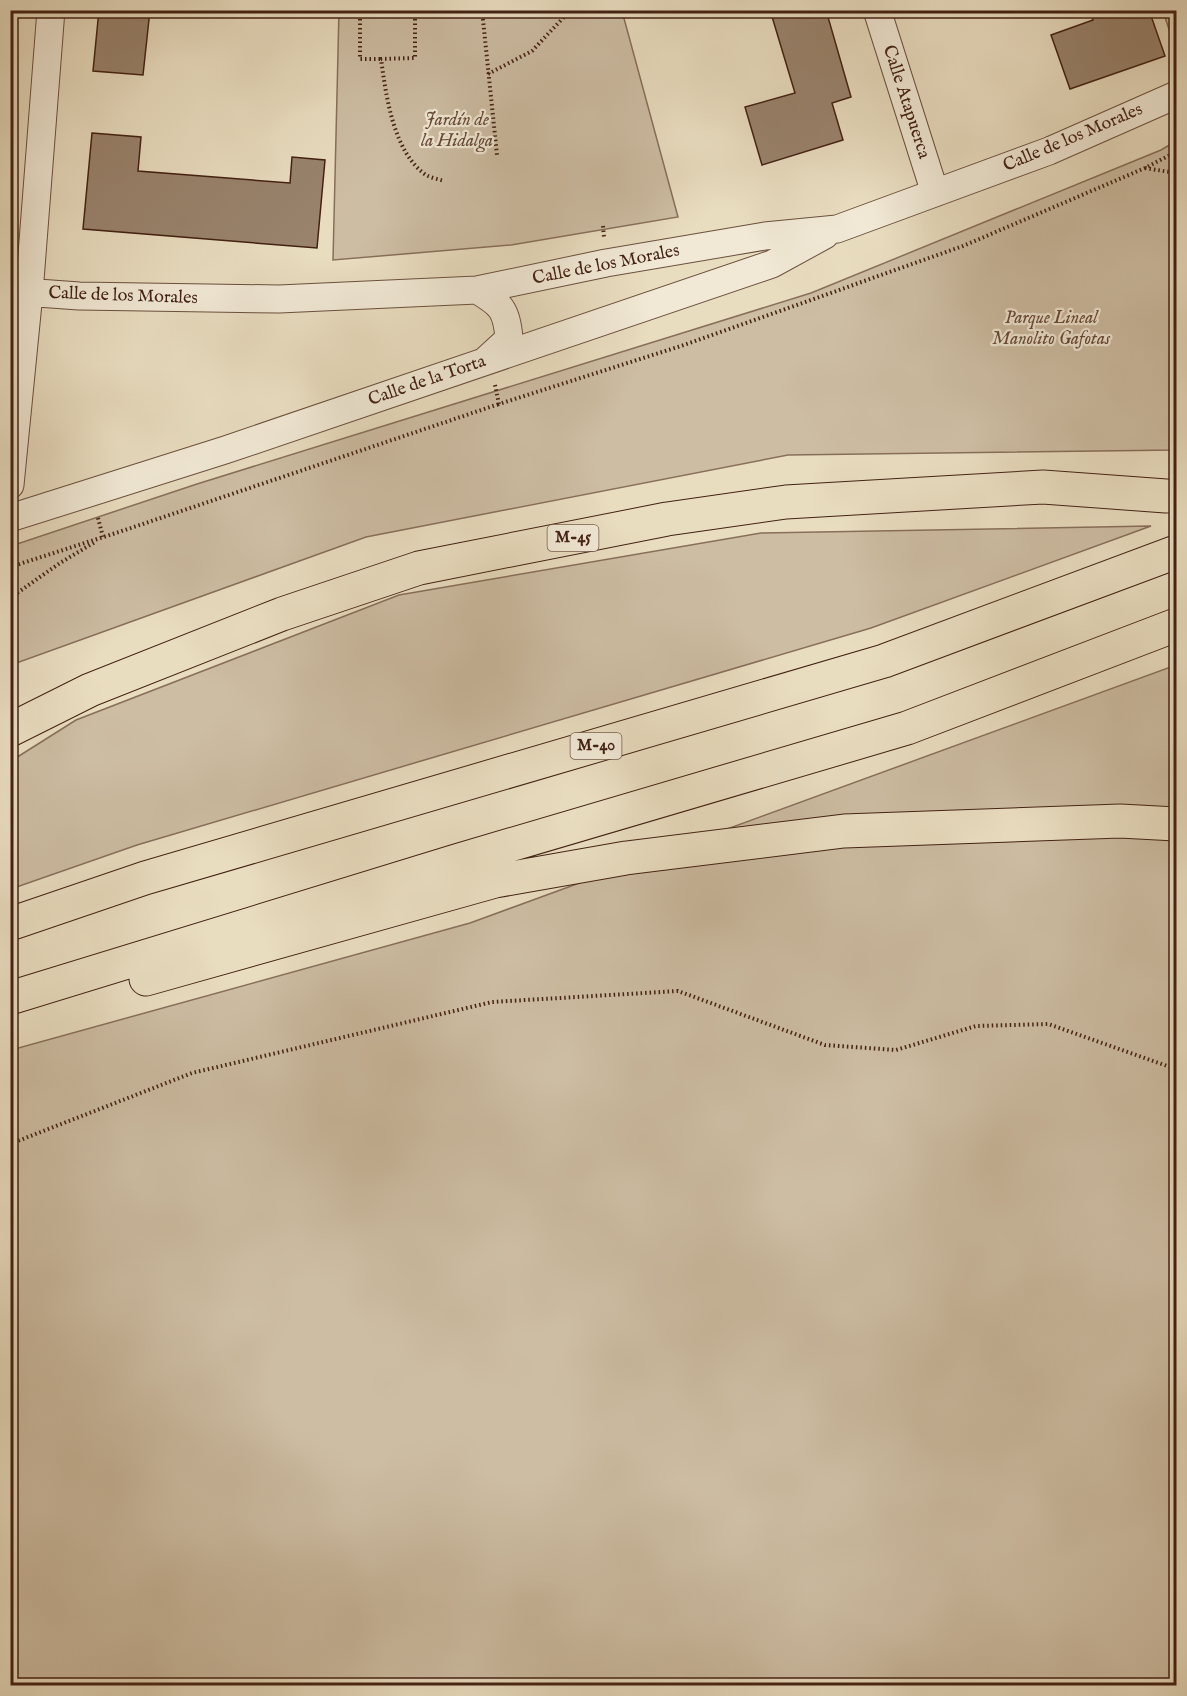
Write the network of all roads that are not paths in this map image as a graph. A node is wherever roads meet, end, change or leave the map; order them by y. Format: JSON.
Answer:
{"nodes":[{"id":1,"x":51,"y":10,"type":"edge"},
{"id":2,"x":876,"y":10,"type":"edge"},
{"id":3,"x":1176,"y":94,"type":"edge"},
{"id":4,"x":935,"y":193,"type":"junction"},
{"id":5,"x":837,"y":229,"type":"junction"},
{"id":6,"x":477,"y":290,"type":"junction"},
{"id":7,"x":20,"y":292,"type":"edge"},
{"id":8,"x":490,"y":371,"type":"junction"},
{"id":9,"x":10,"y":485,"type":"edge"},
{"id":10,"x":1166,"y":495,"type":"dead end"},
{"id":11,"x":10,"y":518,"type":"edge"},
{"id":12,"x":1176,"y":552,"type":"edge"},
{"id":13,"x":1176,"y":625,"type":"edge"},
{"id":14,"x":10,"y":730,"type":"edge"},
{"id":15,"x":1176,"y":824,"type":"edge"},
{"id":16,"x":10,"y":924,"type":"edge"},
{"id":17,"x":15,"y":996,"type":"edge"}],
"edges":[{"from":1,"to":7,"type":"street"},
{"from":2,"to":4,"type":"street","name":"Calle Atapuerca"},
{"from":3,"to":4,"type":"street","name":"Calle de los Morales"},
{"from":4,"to":5,"type":"street","name":"Calle de los Morales"},
{"from":5,"to":6,"type":"street","name":"Calle de los Morales"},
{"from":5,"to":8,"type":"street","name":"Calle de la Torta"},
{"from":6,"to":7,"type":"street","name":"Calle de los Morales"},
{"from":6,"to":8,"type":"street"},
{"from":7,"to":9,"type":"street"},
{"from":8,"to":11,"type":"street","name":"Calle de la Torta"},
{"from":10,"to":14,"type":"highway","number":"M-45"},
{"from":12,"to":16,"type":"highway","number":"M-40"},
{"from":13,"to":17,"type":"highway"},
{"from":15,"to":17,"type":"highway"}]}
